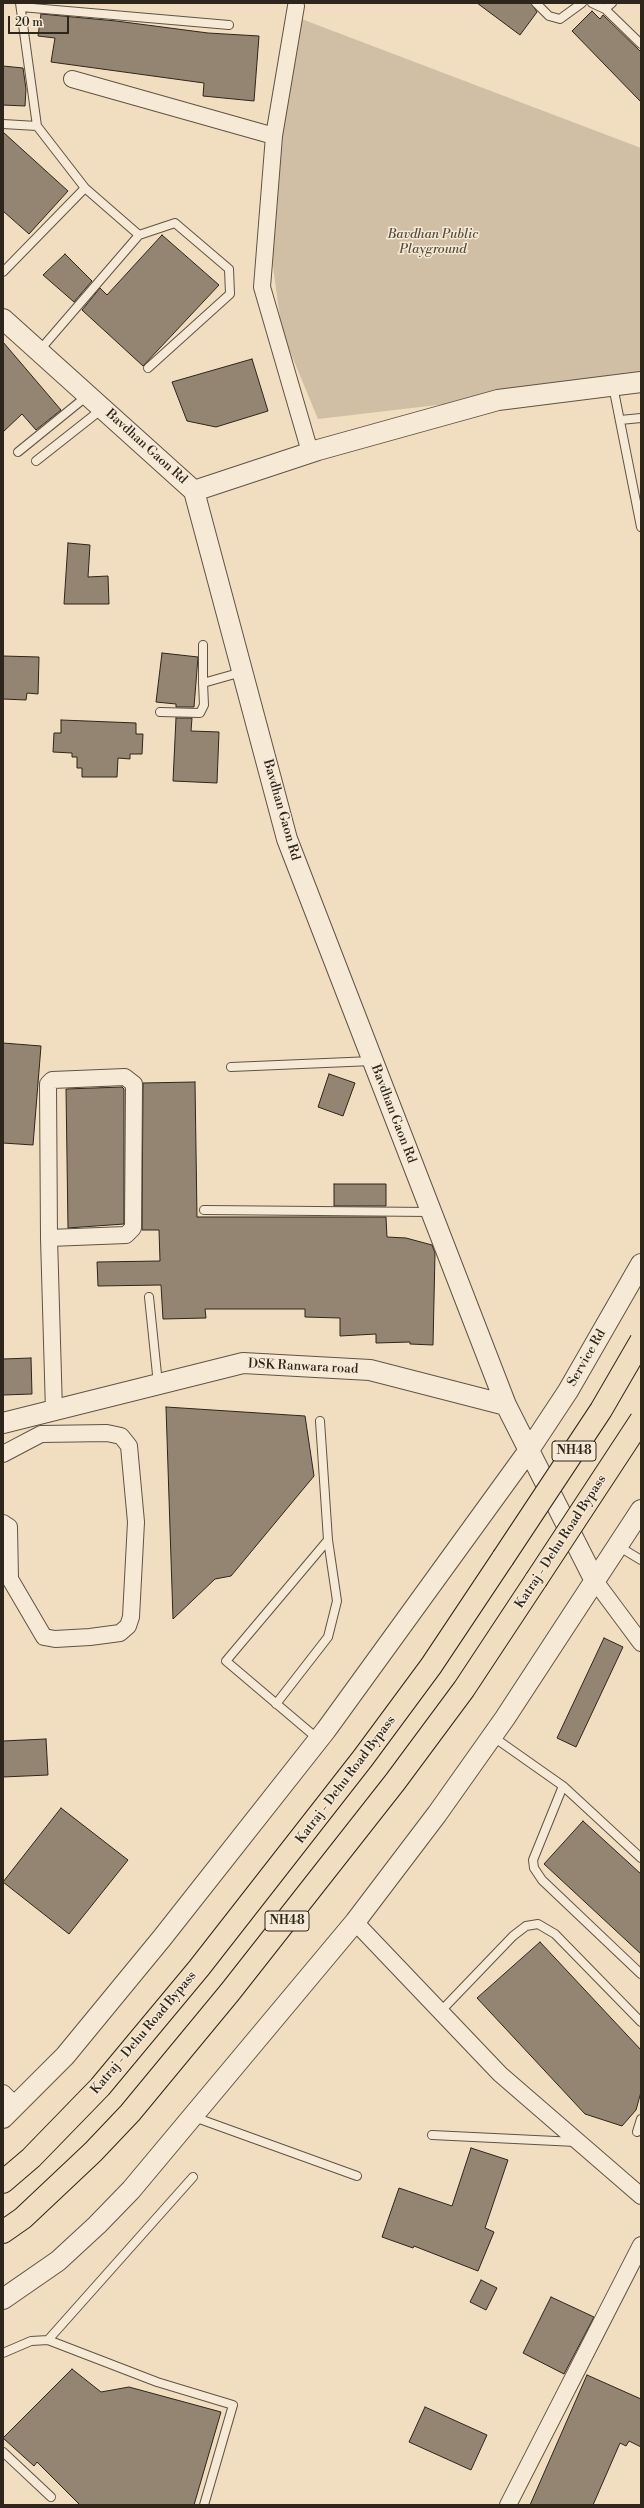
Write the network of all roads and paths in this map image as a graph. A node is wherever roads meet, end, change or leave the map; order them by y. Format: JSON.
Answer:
{"nodes":[{"id":1,"x":536,"y":3,"type":"edge"},
{"id":2,"x":582,"y":3,"type":"edge"},
{"id":3,"x":592,"y":3,"type":"edge"},
{"id":4,"x":612,"y":3,"type":"edge"},
{"id":5,"x":20,"y":5,"type":"edge"},
{"id":6,"x":296,"y":6,"type":"dead end"},
{"id":7,"x":605,"y":9,"type":"junction"},
{"id":8,"x":229,"y":25,"type":"dead end"},
{"id":9,"x":641,"y":44,"type":"edge"},
{"id":10,"x":72,"y":79,"type":"dead end"},
{"id":11,"x":3,"y":124,"type":"edge"},
{"id":12,"x":36,"y":126,"type":"junction"},
{"id":13,"x":274,"y":136,"type":"junction"},
{"id":14,"x":85,"y":188,"type":"junction"},
{"id":15,"x":139,"y":235,"type":"junction"},
{"id":16,"x":3,"y":272,"type":"edge"},
{"id":17,"x":3,"y":319,"type":"edge"},
{"id":18,"x":39,"y":351,"type":"junction"},
{"id":19,"x":148,"y":368,"type":"dead end"},
{"id":20,"x":641,"y":382,"type":"edge"},
{"id":21,"x":613,"y":386,"type":"junction"},
{"id":22,"x":88,"y":395,"type":"junction"},
{"id":23,"x":102,"y":408,"type":"junction"},
{"id":24,"x":641,"y":418,"type":"edge"},
{"id":25,"x":620,"y":420,"type":"junction"},
{"id":26,"x":18,"y":452,"type":"dead end"},
{"id":27,"x":310,"y":452,"type":"junction"},
{"id":28,"x":36,"y":461,"type":"dead end"},
{"id":29,"x":194,"y":491,"type":"junction"},
{"id":30,"x":641,"y":527,"type":"edge"},
{"id":31,"x":203,"y":645,"type":"dead end"},
{"id":32,"x":242,"y":672,"type":"junction"},
{"id":33,"x":203,"y":683,"type":"junction"},
{"id":34,"x":160,"y":712,"type":"dead end"},
{"id":35,"x":373,"y":1061,"type":"junction"},
{"id":36,"x":231,"y":1067,"type":"dead end"},
{"id":37,"x":204,"y":1210,"type":"dead end"},
{"id":38,"x":431,"y":1212,"type":"junction"},
{"id":39,"x":49,"y":1238,"type":"junction"},
{"id":40,"x":641,"y":1264,"type":"edge"},
{"id":41,"x":149,"y":1297,"type":"dead end"},
{"id":42,"x":641,"y":1341,"type":"edge"},
{"id":43,"x":158,"y":1385,"type":"junction"},
{"id":44,"x":506,"y":1405,"type":"junction"},
{"id":45,"x":54,"y":1411,"type":"junction"},
{"id":46,"x":641,"y":1420,"type":"edge"},
{"id":47,"x":320,"y":1421,"type":"dead end"},
{"id":48,"x":10,"y":1422,"type":"edge"},
{"id":49,"x":21,"y":1444,"type":"junction"},
{"id":50,"x":529,"y":1450,"type":"junction"},
{"id":51,"x":3,"y":1454,"type":"edge"},
{"id":52,"x":641,"y":1510,"type":"edge"},
{"id":53,"x":3,"y":1523,"type":"edge"},
{"id":54,"x":328,"y":1540,"type":"junction"},
{"id":55,"x":617,"y":1546,"type":"junction"},
{"id":56,"x":641,"y":1560,"type":"edge"},
{"id":57,"x":595,"y":1581,"type":"junction"},
{"id":58,"x":641,"y":1643,"type":"edge"},
{"id":59,"x":276,"y":1704,"type":"junction"},
{"id":60,"x":492,"y":1736,"type":"junction"},
{"id":61,"x":319,"y":1740,"type":"junction"},
{"id":62,"x":563,"y":1786,"type":"junction"},
{"id":63,"x":641,"y":1858,"type":"edge"},
{"id":64,"x":355,"y":1922,"type":"junction"},
{"id":65,"x":641,"y":1974,"type":"edge"},
{"id":66,"x":440,"y":2012,"type":"junction"},
{"id":67,"x":641,"y":2022,"type":"edge"},
{"id":68,"x":7,"y":2106,"type":"edge"},
{"id":69,"x":194,"y":2117,"type":"junction"},
{"id":70,"x":641,"y":2119,"type":"edge"},
{"id":71,"x":637,"y":2132,"type":"dead end"},
{"id":72,"x":432,"y":2135,"type":"dead end"},
{"id":73,"x":579,"y":2143,"type":"junction"},
{"id":74,"x":357,"y":2176,"type":"dead end"},
{"id":75,"x":193,"y":2177,"type":"dead end"},
{"id":76,"x":3,"y":2182,"type":"edge"},
{"id":77,"x":641,"y":2196,"type":"edge"},
{"id":78,"x":3,"y":2232,"type":"edge"},
{"id":79,"x":641,"y":2245,"type":"edge"},
{"id":80,"x":3,"y":2299,"type":"edge"},
{"id":81,"x":48,"y":2340,"type":"junction"},
{"id":82,"x":3,"y":2353,"type":"edge"},
{"id":83,"x":3,"y":2452,"type":"edge"},
{"id":84,"x":51,"y":2497,"type":"dead end"},
{"id":85,"x":204,"y":2505,"type":"edge"},
{"id":86,"x":508,"y":2505,"type":"edge"}],
"edges":[{"from":1,"to":2,"type":"lane"},
{"from":3,"to":7,"type":"lane"},
{"from":4,"to":7,"type":"lane"},
{"from":5,"to":8,"type":"lane"},
{"from":5,"to":12,"type":"lane"},
{"from":6,"to":13,"type":"street"},
{"from":7,"to":9,"type":"lane"},
{"from":10,"to":13,"type":"street"},
{"from":11,"to":12,"type":"lane"},
{"from":12,"to":14,"type":"lane"},
{"from":13,"to":27,"type":"street"},
{"from":14,"to":15,"type":"lane"},
{"from":14,"to":16,"type":"lane"},
{"from":15,"to":18,"type":"lane"},
{"from":15,"to":19,"type":"lane"},
{"from":17,"to":18,"type":"street","name":"Bavdhan Gaon Rd"},
{"from":18,"to":22,"type":"street","name":"Bavdhan Gaon Rd"},
{"from":20,"to":21,"type":"street"},
{"from":21,"to":25,"type":"lane"},
{"from":21,"to":27,"type":"street"},
{"from":22,"to":23,"type":"street","name":"Bavdhan Gaon Rd"},
{"from":22,"to":26,"type":"lane"},
{"from":23,"to":28,"type":"lane"},
{"from":23,"to":29,"type":"street","name":"Bavdhan Gaon Rd"},
{"from":24,"to":25,"type":"lane"},
{"from":25,"to":30,"type":"lane"},
{"from":27,"to":29,"type":"street"},
{"from":29,"to":32,"type":"street","name":"Bavdhan Gaon Rd"},
{"from":31,"to":33,"type":"lane"},
{"from":32,"to":33,"type":"lane"},
{"from":32,"to":35,"type":"street","name":"Bavdhan Gaon Rd"},
{"from":33,"to":34,"type":"lane"},
{"from":35,"to":36,"type":"lane"},
{"from":35,"to":38,"type":"street","name":"Bavdhan Gaon Rd"},
{"from":37,"to":38,"type":"lane"},
{"from":38,"to":44,"type":"street","name":"Bavdhan Gaon Rd"},
{"from":39,"to":39,"type":"street"},
{"from":39,"to":45,"type":"street"},
{"from":40,"to":50,"type":"street","name":"Service Rd"},
{"from":41,"to":43,"type":"lane"},
{"from":42,"to":76,"type":"highway","name":"Katraj - Dehu Road Bypass","number":"NH48","bridge":true},
{"from":43,"to":44,"type":"street","name":"DSK Ranwara road"},
{"from":43,"to":45,"type":"street","name":"DSK Ranwara road"},
{"from":44,"to":50,"type":"street"},
{"from":45,"to":48,"type":"street","name":"DSK Ranwara road"},
{"from":46,"to":78,"type":"highway","name":"Katraj - Dehu Road Bypass","number":"NH48","bridge":true},
{"from":47,"to":54,"type":"lane"},
{"from":48,"to":49,"type":"street"},
{"from":49,"to":51,"type":"street"},
{"from":49,"to":53,"type":"street"},
{"from":50,"to":57,"type":"street"},
{"from":50,"to":61,"type":"street","name":"Service Rd"},
{"from":52,"to":55,"type":"street"},
{"from":54,"to":59,"type":"lane"},
{"from":54,"to":59,"type":"lane"},
{"from":55,"to":56,"type":"lane"},
{"from":55,"to":57,"type":"street"},
{"from":57,"to":58,"type":"street"},
{"from":57,"to":60,"type":"street"},
{"from":59,"to":61,"type":"lane"},
{"from":60,"to":62,"type":"lane"},
{"from":60,"to":64,"type":"street"},
{"from":61,"to":68,"type":"street","name":"Service Rd"},
{"from":62,"to":63,"type":"lane"},
{"from":62,"to":65,"type":"lane"},
{"from":64,"to":66,"type":"street"},
{"from":64,"to":69,"type":"street"},
{"from":66,"to":67,"type":"lane"},
{"from":66,"to":73,"type":"street"},
{"from":69,"to":74,"type":"lane"},
{"from":69,"to":80,"type":"street"},
{"from":70,"to":71,"type":"lane"},
{"from":72,"to":73,"type":"lane"},
{"from":73,"to":77,"type":"street"},
{"from":75,"to":81,"type":"lane"},
{"from":79,"to":86,"type":"street"},
{"from":81,"to":82,"type":"lane"},
{"from":81,"to":85,"type":"lane"},
{"from":83,"to":84,"type":"lane"}]}
